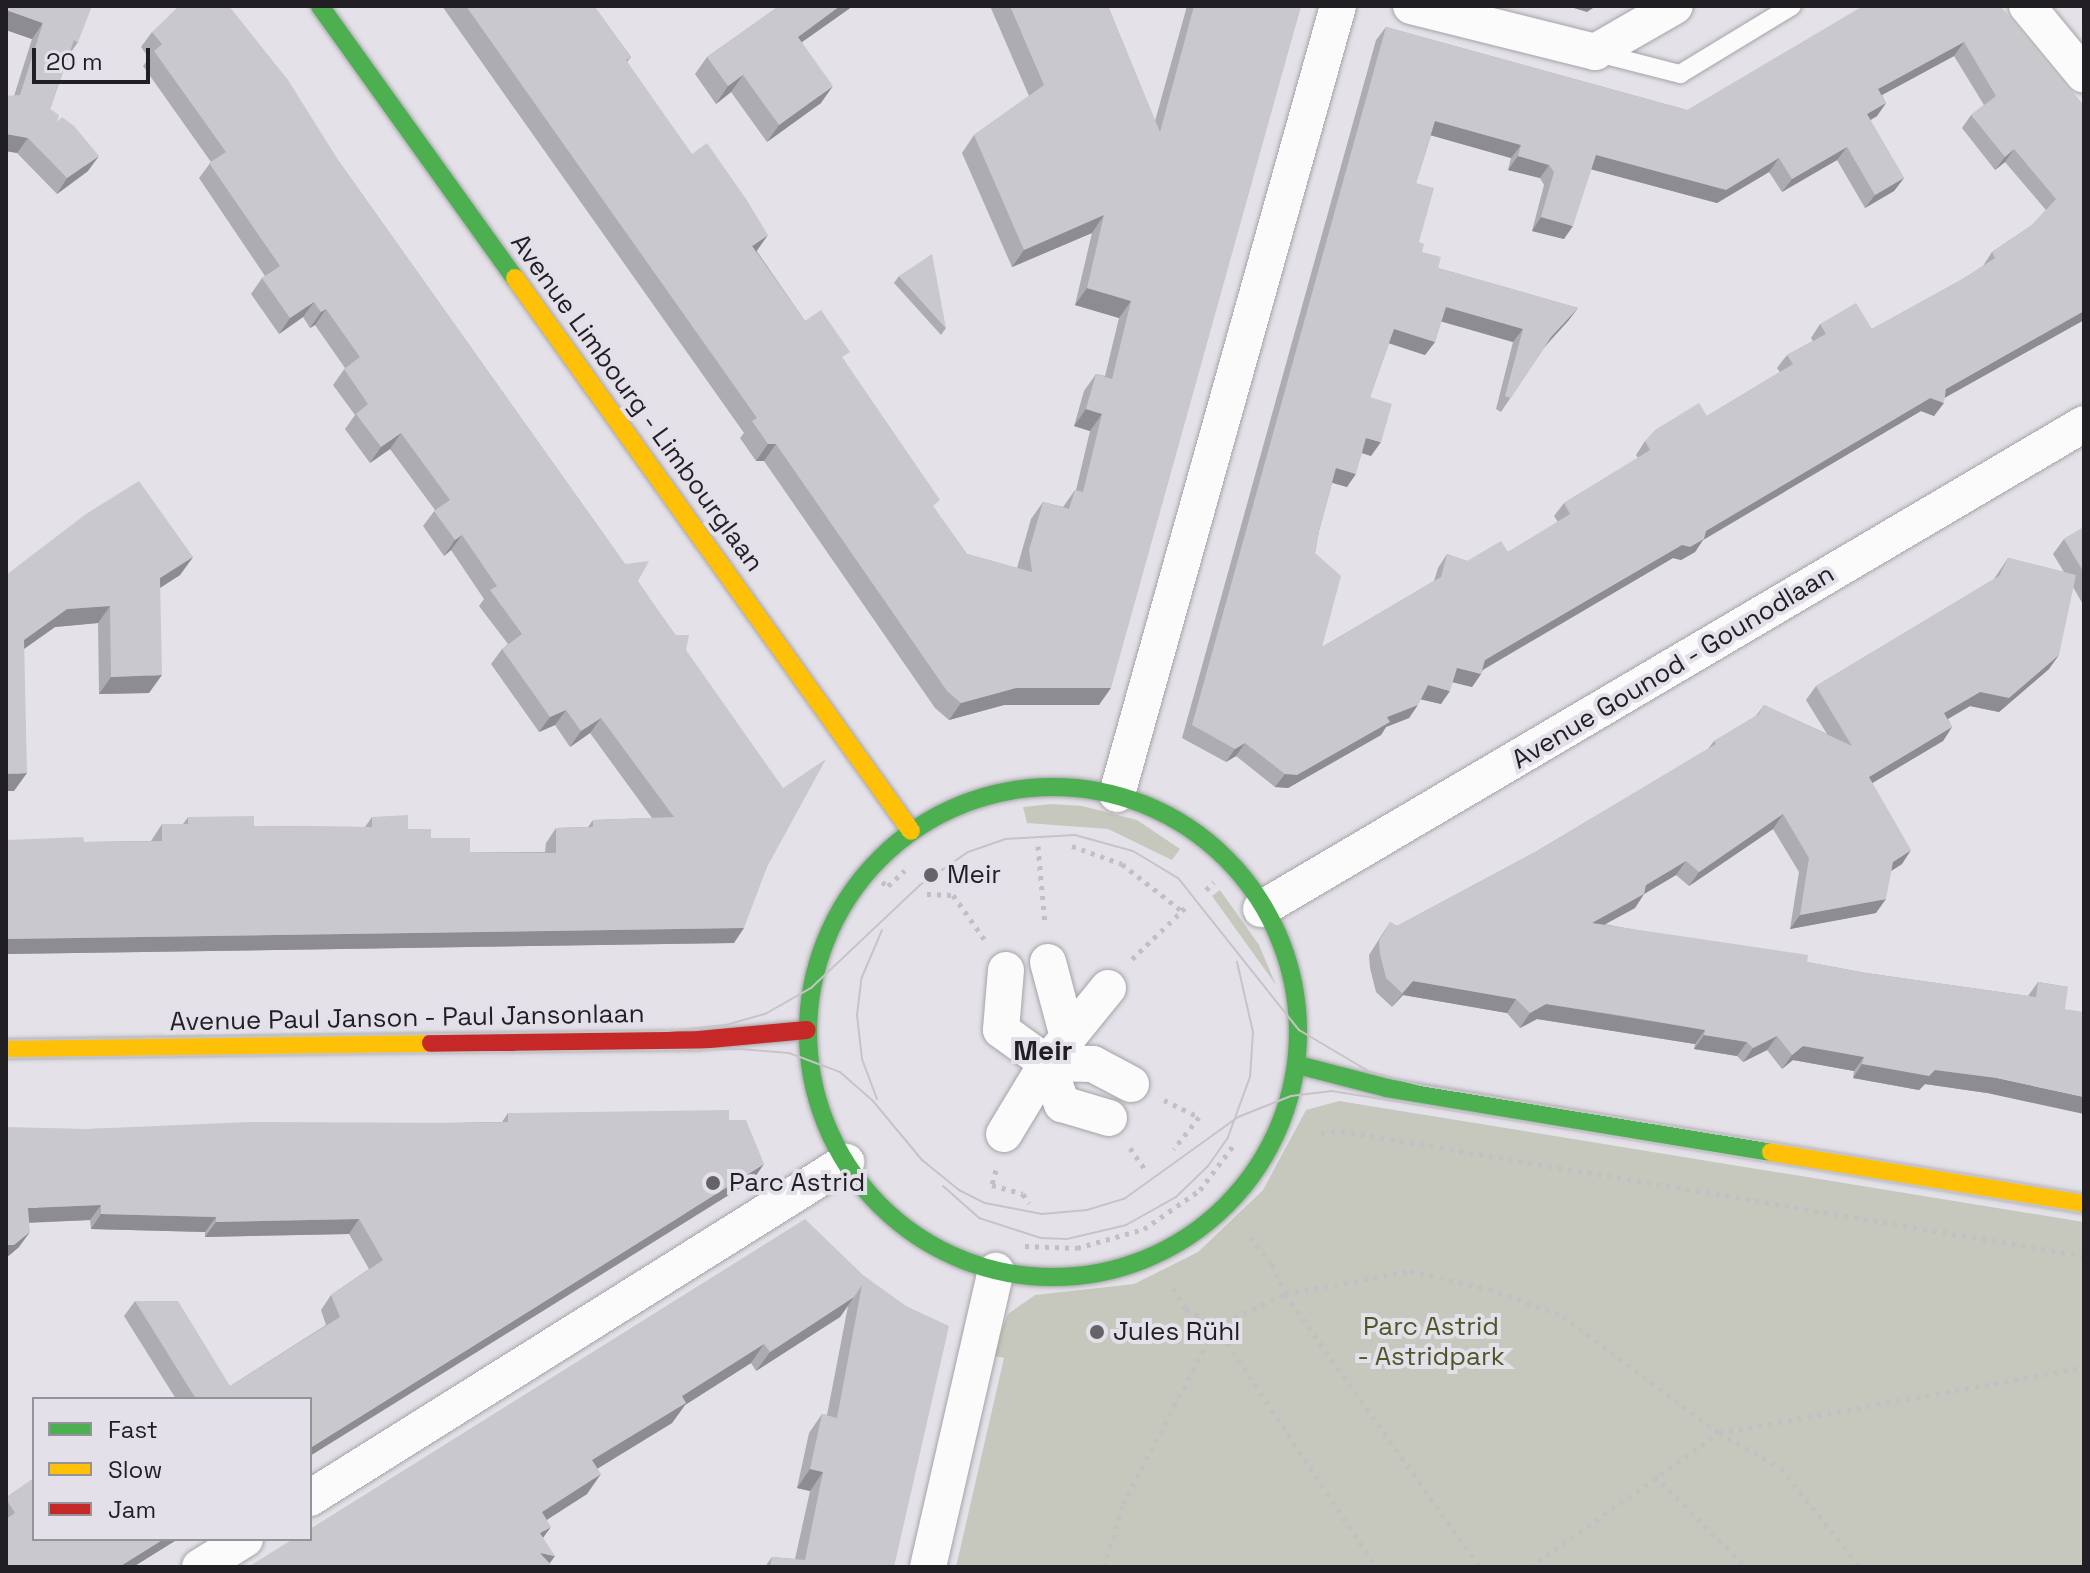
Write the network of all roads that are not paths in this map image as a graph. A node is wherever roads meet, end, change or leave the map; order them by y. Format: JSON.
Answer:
{"nodes":[{"id":1,"x":320,"y":6,"type":"edge"},
{"id":2,"x":1338,"y":6,"type":"edge"},
{"id":3,"x":1411,"y":6,"type":"edge"},
{"id":4,"x":1675,"y":6,"type":"edge"},
{"id":5,"x":1792,"y":6,"type":"edge"},
{"id":6,"x":2027,"y":6,"type":"edge"},
{"id":7,"x":1595,"y":52,"type":"junction"},
{"id":8,"x":2084,"y":75,"type":"edge"},
{"id":9,"x":2084,"y":424,"type":"edge"},
{"id":10,"x":1117,"y":794,"type":"junction"},
{"id":11,"x":911,"y":831,"type":"junction"},
{"id":12,"x":1261,"y":909,"type":"junction"},
{"id":13,"x":1048,"y":962,"type":"road end"},
{"id":14,"x":1006,"y":970,"type":"road end"},
{"id":15,"x":1108,"y":988,"type":"road end"},
{"id":16,"x":807,"y":1030,"type":"junction"},
{"id":17,"x":6,"y":1049,"type":"edge"},
{"id":18,"x":1057,"y":1050,"type":"junction"},
{"id":19,"x":1298,"y":1065,"type":"junction"},
{"id":20,"x":1131,"y":1084,"type":"dead end"},
{"id":21,"x":1109,"y":1118,"type":"dead end"},
{"id":22,"x":1004,"y":1134,"type":"dead end"},
{"id":23,"x":846,"y":1162,"type":"junction"},
{"id":24,"x":2084,"y":1204,"type":"edge"},
{"id":25,"x":1008,"y":1258,"type":"junction"},
{"id":26,"x":312,"y":1497,"type":"edge"},
{"id":27,"x":242,"y":1541,"type":"edge"},
{"id":28,"x":200,"y":1567,"type":"edge"},
{"id":29,"x":928,"y":1567,"type":"edge"}],
"edges":[{"from":1,"to":11,"type":"street","name":"Avenue Limbourg - Limbourglaan"},
{"from":2,"to":10,"type":"street"},
{"from":3,"to":7,"type":"street"},
{"from":4,"to":7,"type":"street"},
{"from":5,"to":7,"type":"lane"},
{"from":6,"to":8,"type":"street"},
{"from":9,"to":12,"type":"street","name":"Avenue Gounod - Gounodlaan"},
{"from":10,"to":11,"type":"street"},
{"from":10,"to":12,"type":"street"},
{"from":11,"to":16,"type":"street"},
{"from":12,"to":19,"type":"street"},
{"from":13,"to":18,"type":"street"},
{"from":14,"to":18,"type":"street"},
{"from":15,"to":18,"type":"street"},
{"from":16,"to":17,"type":"street","name":"Avenue Paul Janson - Paul Jansonlaan"},
{"from":16,"to":23,"type":"street"},
{"from":18,"to":20,"type":"street"},
{"from":18,"to":21,"type":"street"},
{"from":18,"to":22,"type":"street"},
{"from":19,"to":24,"type":"street"},
{"from":19,"to":25,"type":"street"},
{"from":23,"to":25,"type":"street"},
{"from":23,"to":26,"type":"street"},
{"from":25,"to":29,"type":"street"},
{"from":27,"to":28,"type":"street"}]}
